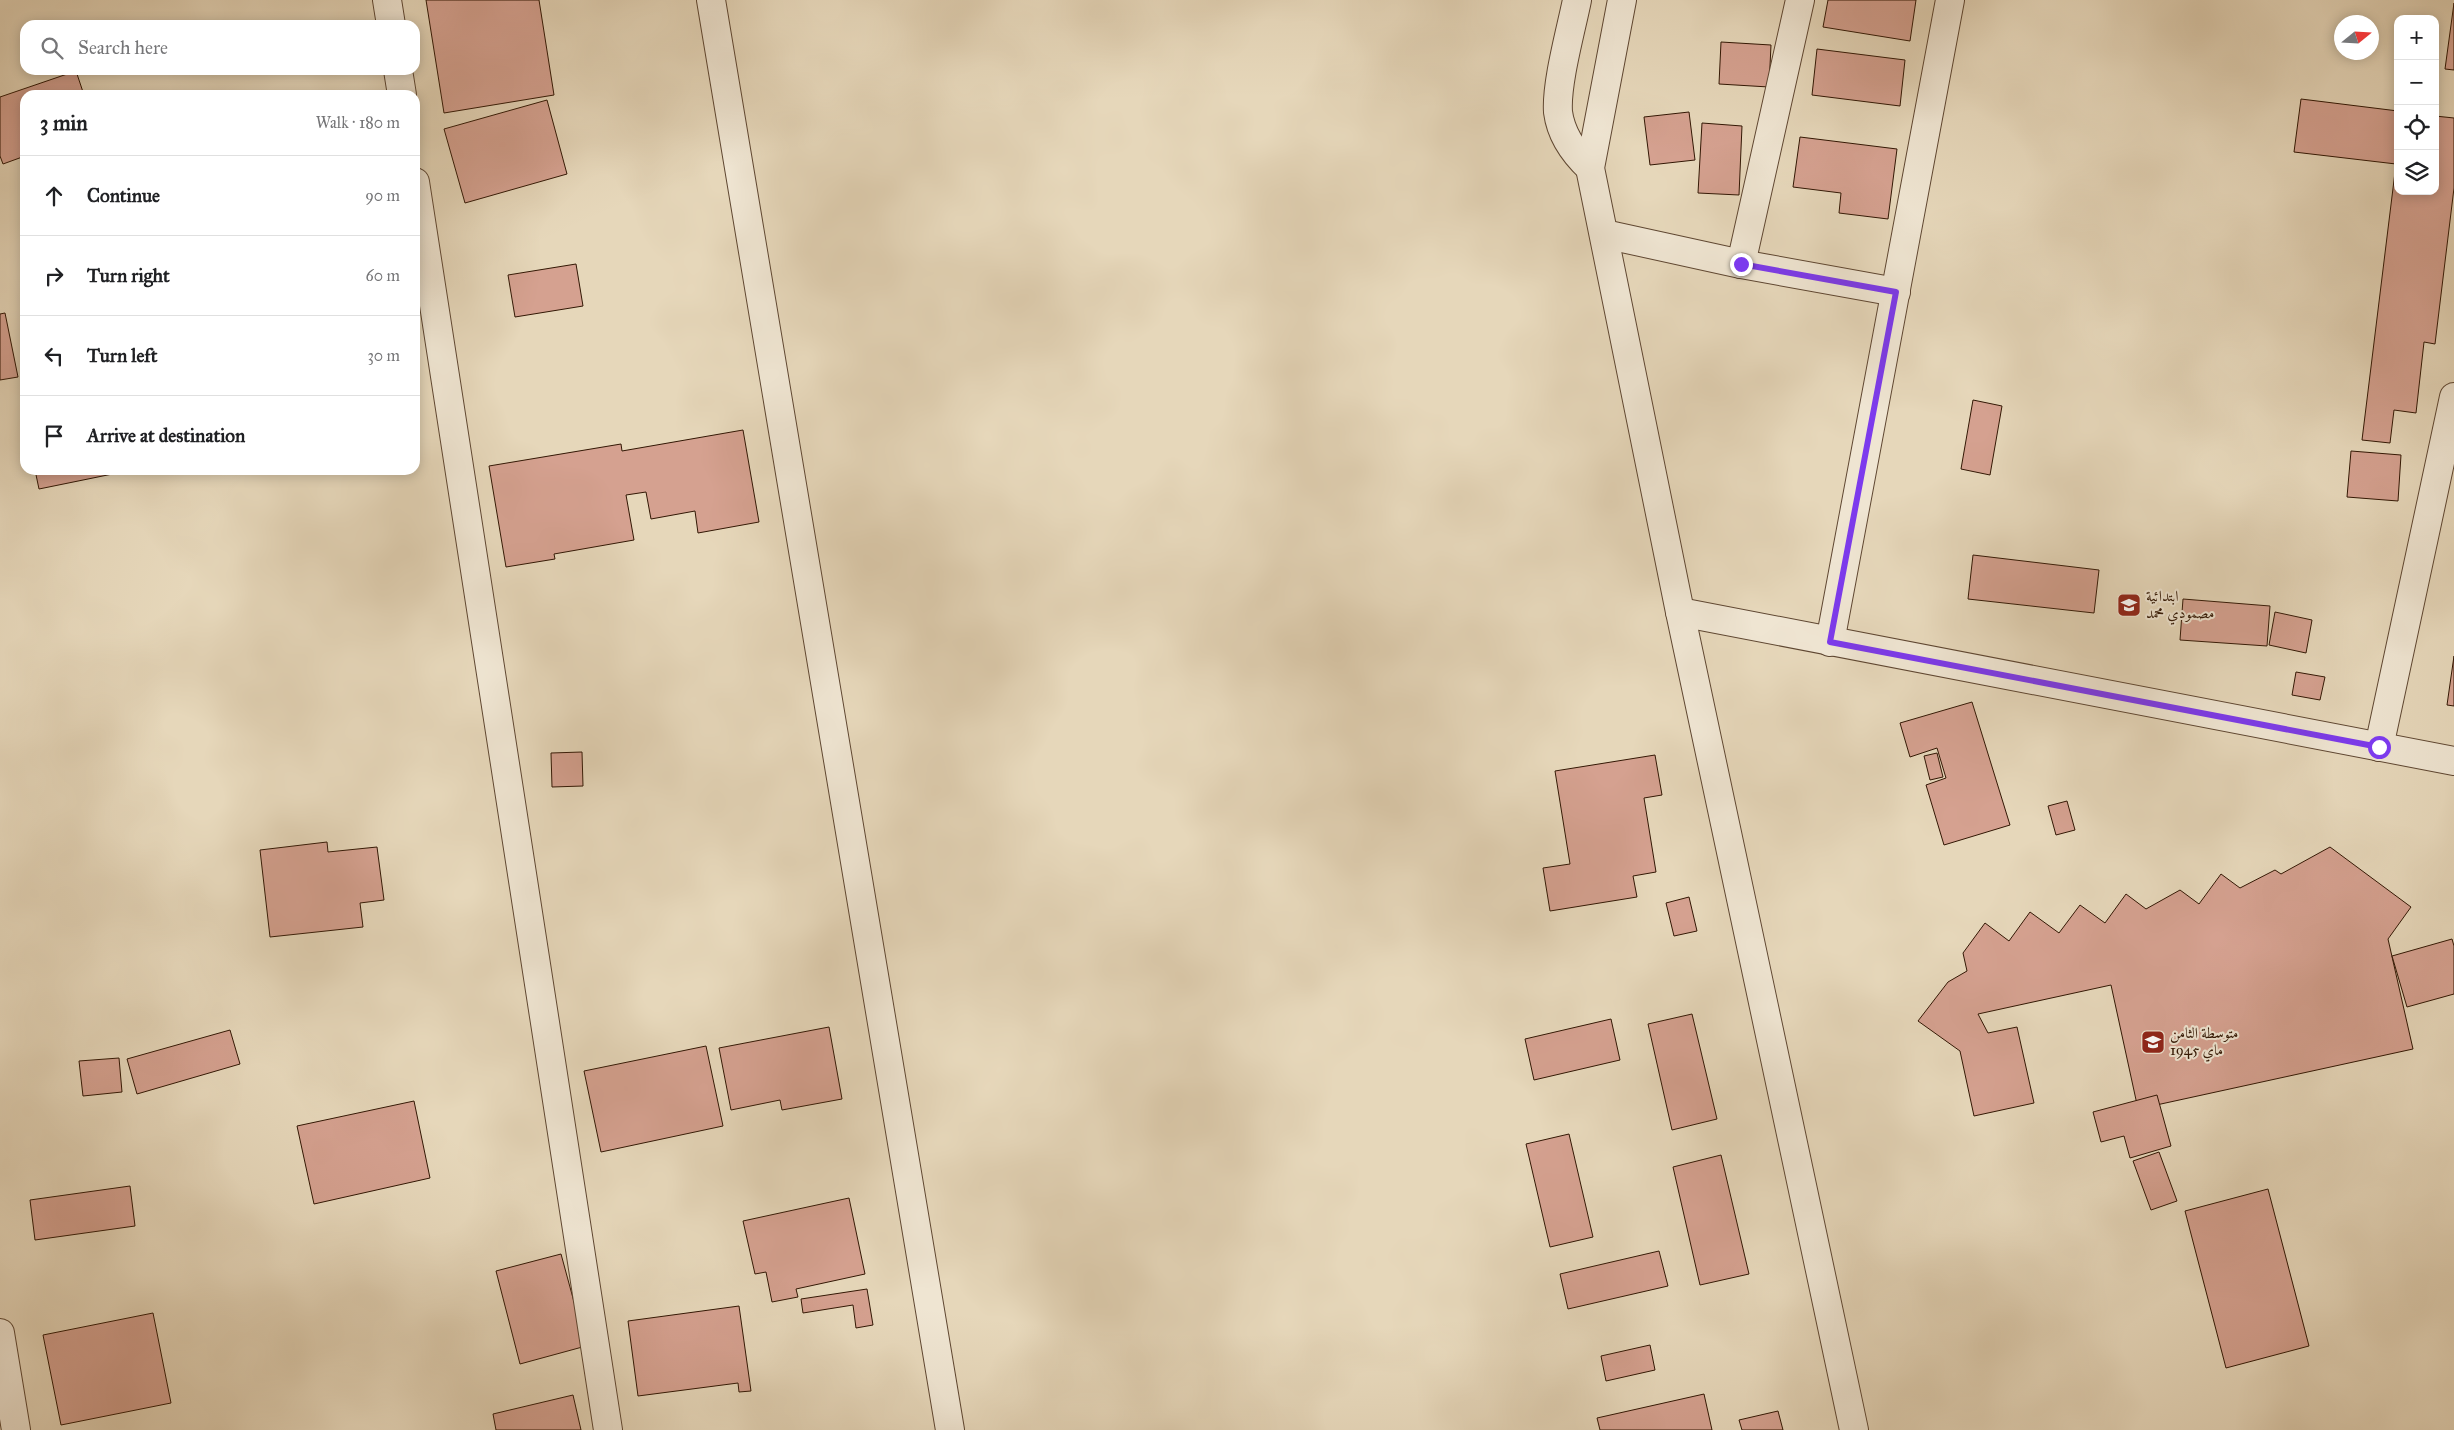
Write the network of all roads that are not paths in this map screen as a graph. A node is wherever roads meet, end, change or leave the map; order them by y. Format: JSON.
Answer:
{"nodes":[{"id":1,"x":387,"y":0,"type":"edge"},
{"id":2,"x":712,"y":0,"type":"edge"},
{"id":3,"x":1577,"y":0,"type":"edge"},
{"id":4,"x":1622,"y":0,"type":"edge"},
{"id":5,"x":1800,"y":0,"type":"edge"},
{"id":6,"x":1950,"y":0,"type":"edge"},
{"id":7,"x":390,"y":20,"type":"edge"},
{"id":8,"x":399,"y":75,"type":"edge"},
{"id":9,"x":401,"y":90,"type":"edge"},
{"id":10,"x":1590,"y":168,"type":"junction"},
{"id":11,"x":420,"y":214,"type":"edge"},
{"id":12,"x":1604,"y":234,"type":"junction"},
{"id":13,"x":1741,"y":264,"type":"junction"},
{"id":14,"x":1896,"y":292,"type":"junction"},
{"id":15,"x":2454,"y":397,"type":"edge"},
{"id":16,"x":1680,"y":612,"type":"junction"},
{"id":17,"x":1830,"y":642,"type":"junction"},
{"id":18,"x":2379,"y":747,"type":"junction"},
{"id":19,"x":2454,"y":762,"type":"edge"},
{"id":20,"x":0,"y":1333,"type":"edge"},
{"id":21,"x":16,"y":1430,"type":"edge"},
{"id":22,"x":608,"y":1430,"type":"edge"},
{"id":23,"x":950,"y":1430,"type":"edge"},
{"id":24,"x":1854,"y":1430,"type":"edge"}],
"edges":[{"from":1,"to":7,"type":"street"},
{"from":2,"to":23,"type":"street"},
{"from":3,"to":10,"type":"street"},
{"from":4,"to":10,"type":"street"},
{"from":5,"to":13,"type":"street"},
{"from":6,"to":14,"type":"street"},
{"from":8,"to":9,"type":"street"},
{"from":10,"to":12,"type":"street"},
{"from":11,"to":22,"type":"street"},
{"from":12,"to":13,"type":"street"},
{"from":12,"to":16,"type":"street"},
{"from":13,"to":14,"type":"street"},
{"from":14,"to":17,"type":"street"},
{"from":15,"to":18,"type":"street"},
{"from":16,"to":17,"type":"street"},
{"from":16,"to":24,"type":"street"},
{"from":17,"to":18,"type":"street"},
{"from":18,"to":19,"type":"street"},
{"from":20,"to":21,"type":"street"}]}
